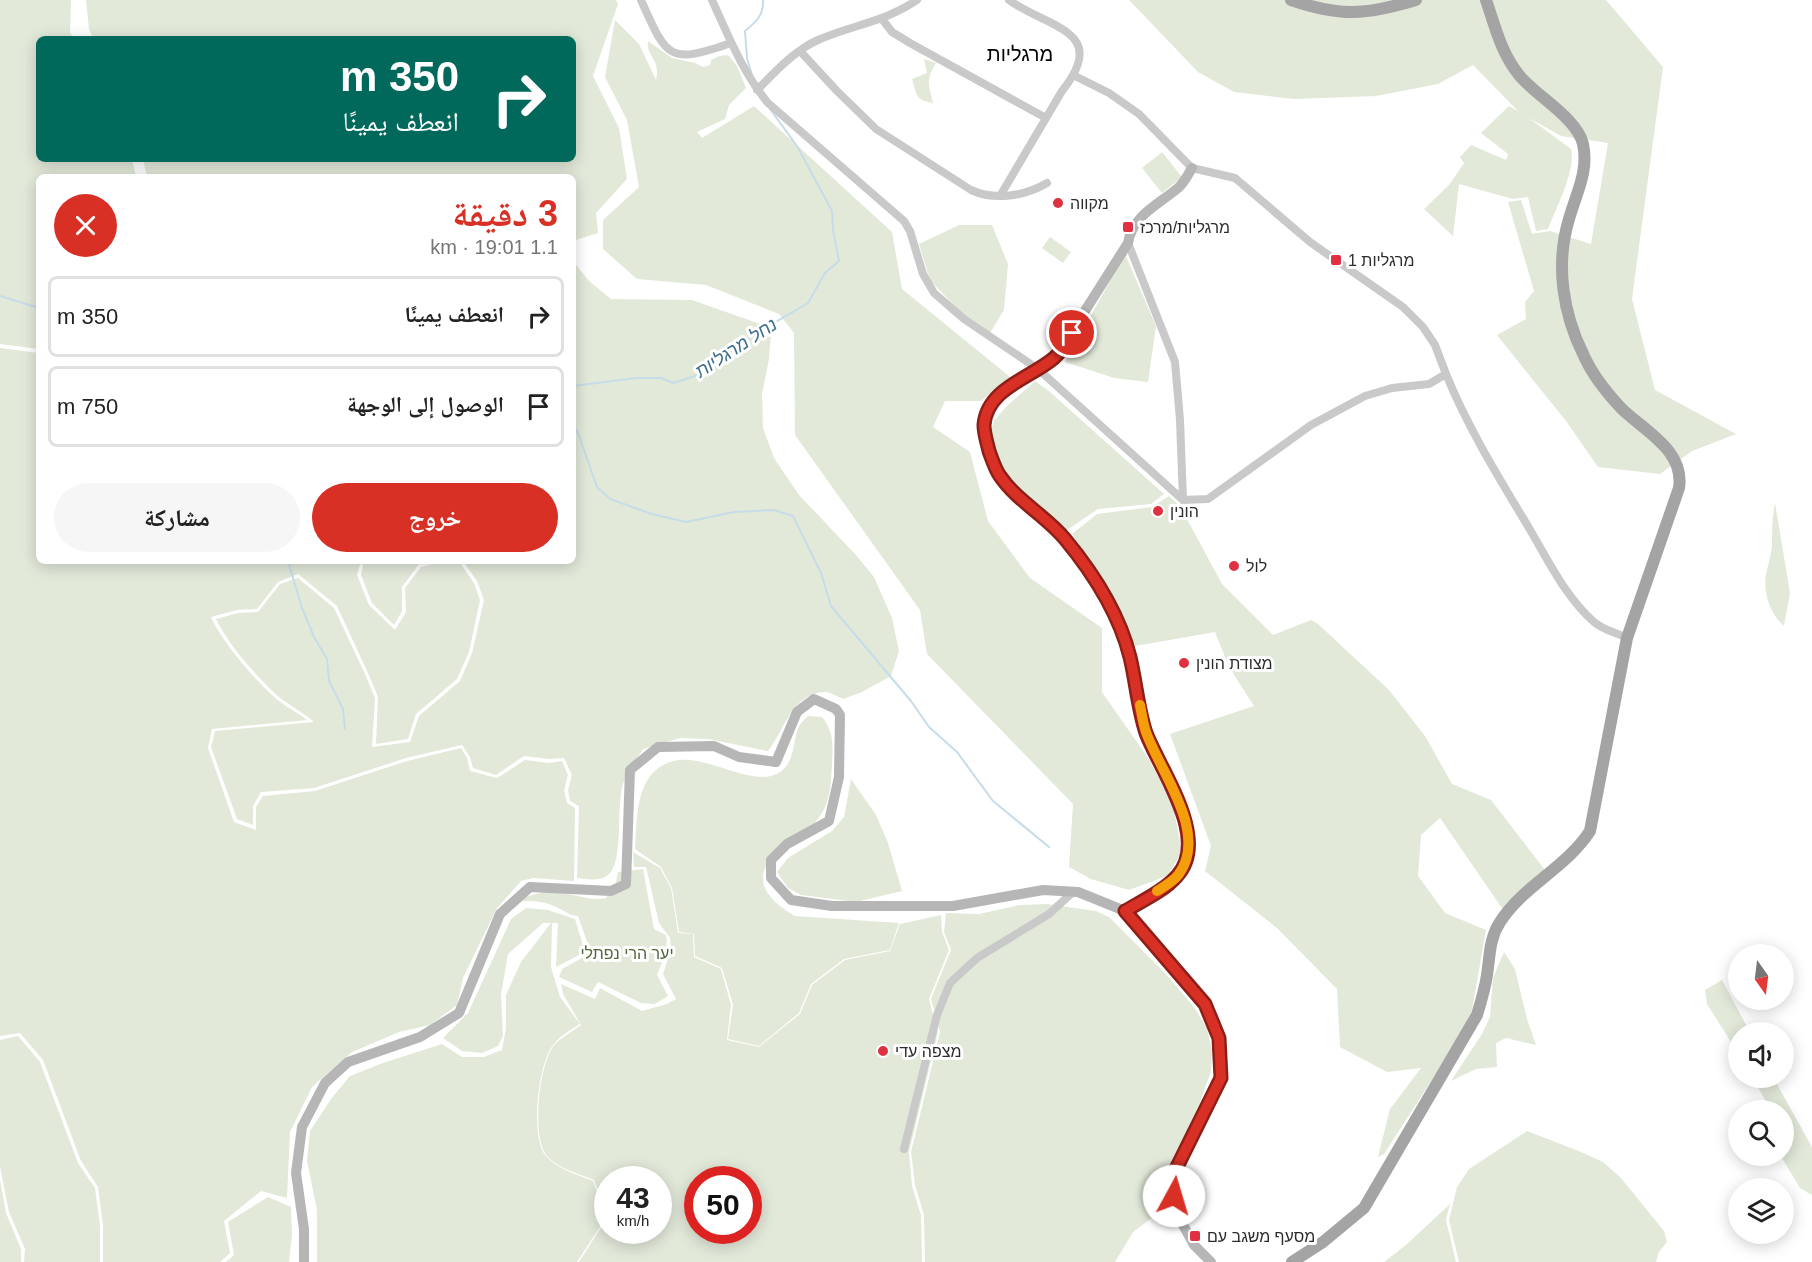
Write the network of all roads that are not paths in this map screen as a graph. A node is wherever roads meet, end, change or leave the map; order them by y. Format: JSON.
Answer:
{"nodes":[{"id":1,"x":641,"y":0,"type":"edge"},
{"id":2,"x":712,"y":0,"type":"edge"},
{"id":3,"x":917,"y":0,"type":"edge"},
{"id":4,"x":1009,"y":0,"type":"edge"},
{"id":5,"x":1291,"y":0,"type":"edge"},
{"id":6,"x":1416,"y":0,"type":"edge"},
{"id":7,"x":1486,"y":0,"type":"edge"},
{"id":8,"x":882,"y":19,"type":"junction"},
{"id":9,"x":731,"y":43,"type":"junction"},
{"id":10,"x":800,"y":51,"type":"junction"},
{"id":11,"x":1075,"y":76,"type":"junction"},
{"id":12,"x":757,"y":90,"type":"junction"},
{"id":13,"x":1046,"y":118,"type":"junction"},
{"id":14,"x":1192,"y":168,"type":"junction"},
{"id":15,"x":1047,"y":183,"type":"dead end"},
{"id":16,"x":1000,"y":196,"type":"junction"},
{"id":17,"x":1128,"y":243,"type":"junction"},
{"id":18,"x":1038,"y":369,"type":"junction"},
{"id":19,"x":1446,"y":374,"type":"junction"},
{"id":20,"x":1183,"y":500,"type":"junction"},
{"id":21,"x":1627,"y":638,"type":"junction"},
{"id":22,"x":1074,"y":891,"type":"junction"},
{"id":23,"x":1125,"y":911,"type":"junction"},
{"id":24,"x":904,"y":1149,"type":"dead end"},
{"id":25,"x":304,"y":1262,"type":"edge"},
{"id":26,"x":1211,"y":1262,"type":"edge"},
{"id":27,"x":1292,"y":1262,"type":"edge"}],
"edges":[{"from":1,"to":9,"type":"street"},
{"from":2,"to":9,"type":"street"},
{"from":3,"to":8,"type":"street"},
{"from":4,"to":11,"type":"street"},
{"from":5,"to":6,"type":"main road"},
{"from":7,"to":21,"type":"main road"},
{"from":8,"to":10,"type":"street"},
{"from":8,"to":13,"type":"street"},
{"from":9,"to":12,"type":"street"},
{"from":10,"to":12,"type":"street"},
{"from":10,"to":16,"type":"street"},
{"from":11,"to":13,"type":"street"},
{"from":11,"to":14,"type":"street"},
{"from":12,"to":18,"type":"street"},
{"from":13,"to":16,"type":"street"},
{"from":14,"to":17,"type":"main road"},
{"from":14,"to":19,"type":"street"},
{"from":15,"to":16,"type":"street"},
{"from":17,"to":18,"type":"main road"},
{"from":17,"to":20,"type":"street"},
{"from":18,"to":20,"type":"street"},
{"from":18,"to":23,"type":"main road"},
{"from":19,"to":20,"type":"street"},
{"from":19,"to":21,"type":"street"},
{"from":21,"to":27,"type":"main road"},
{"from":22,"to":23,"type":"main road"},
{"from":22,"to":24,"type":"street"},
{"from":22,"to":25,"type":"main road"},
{"from":23,"to":26,"type":"main road"}]}
